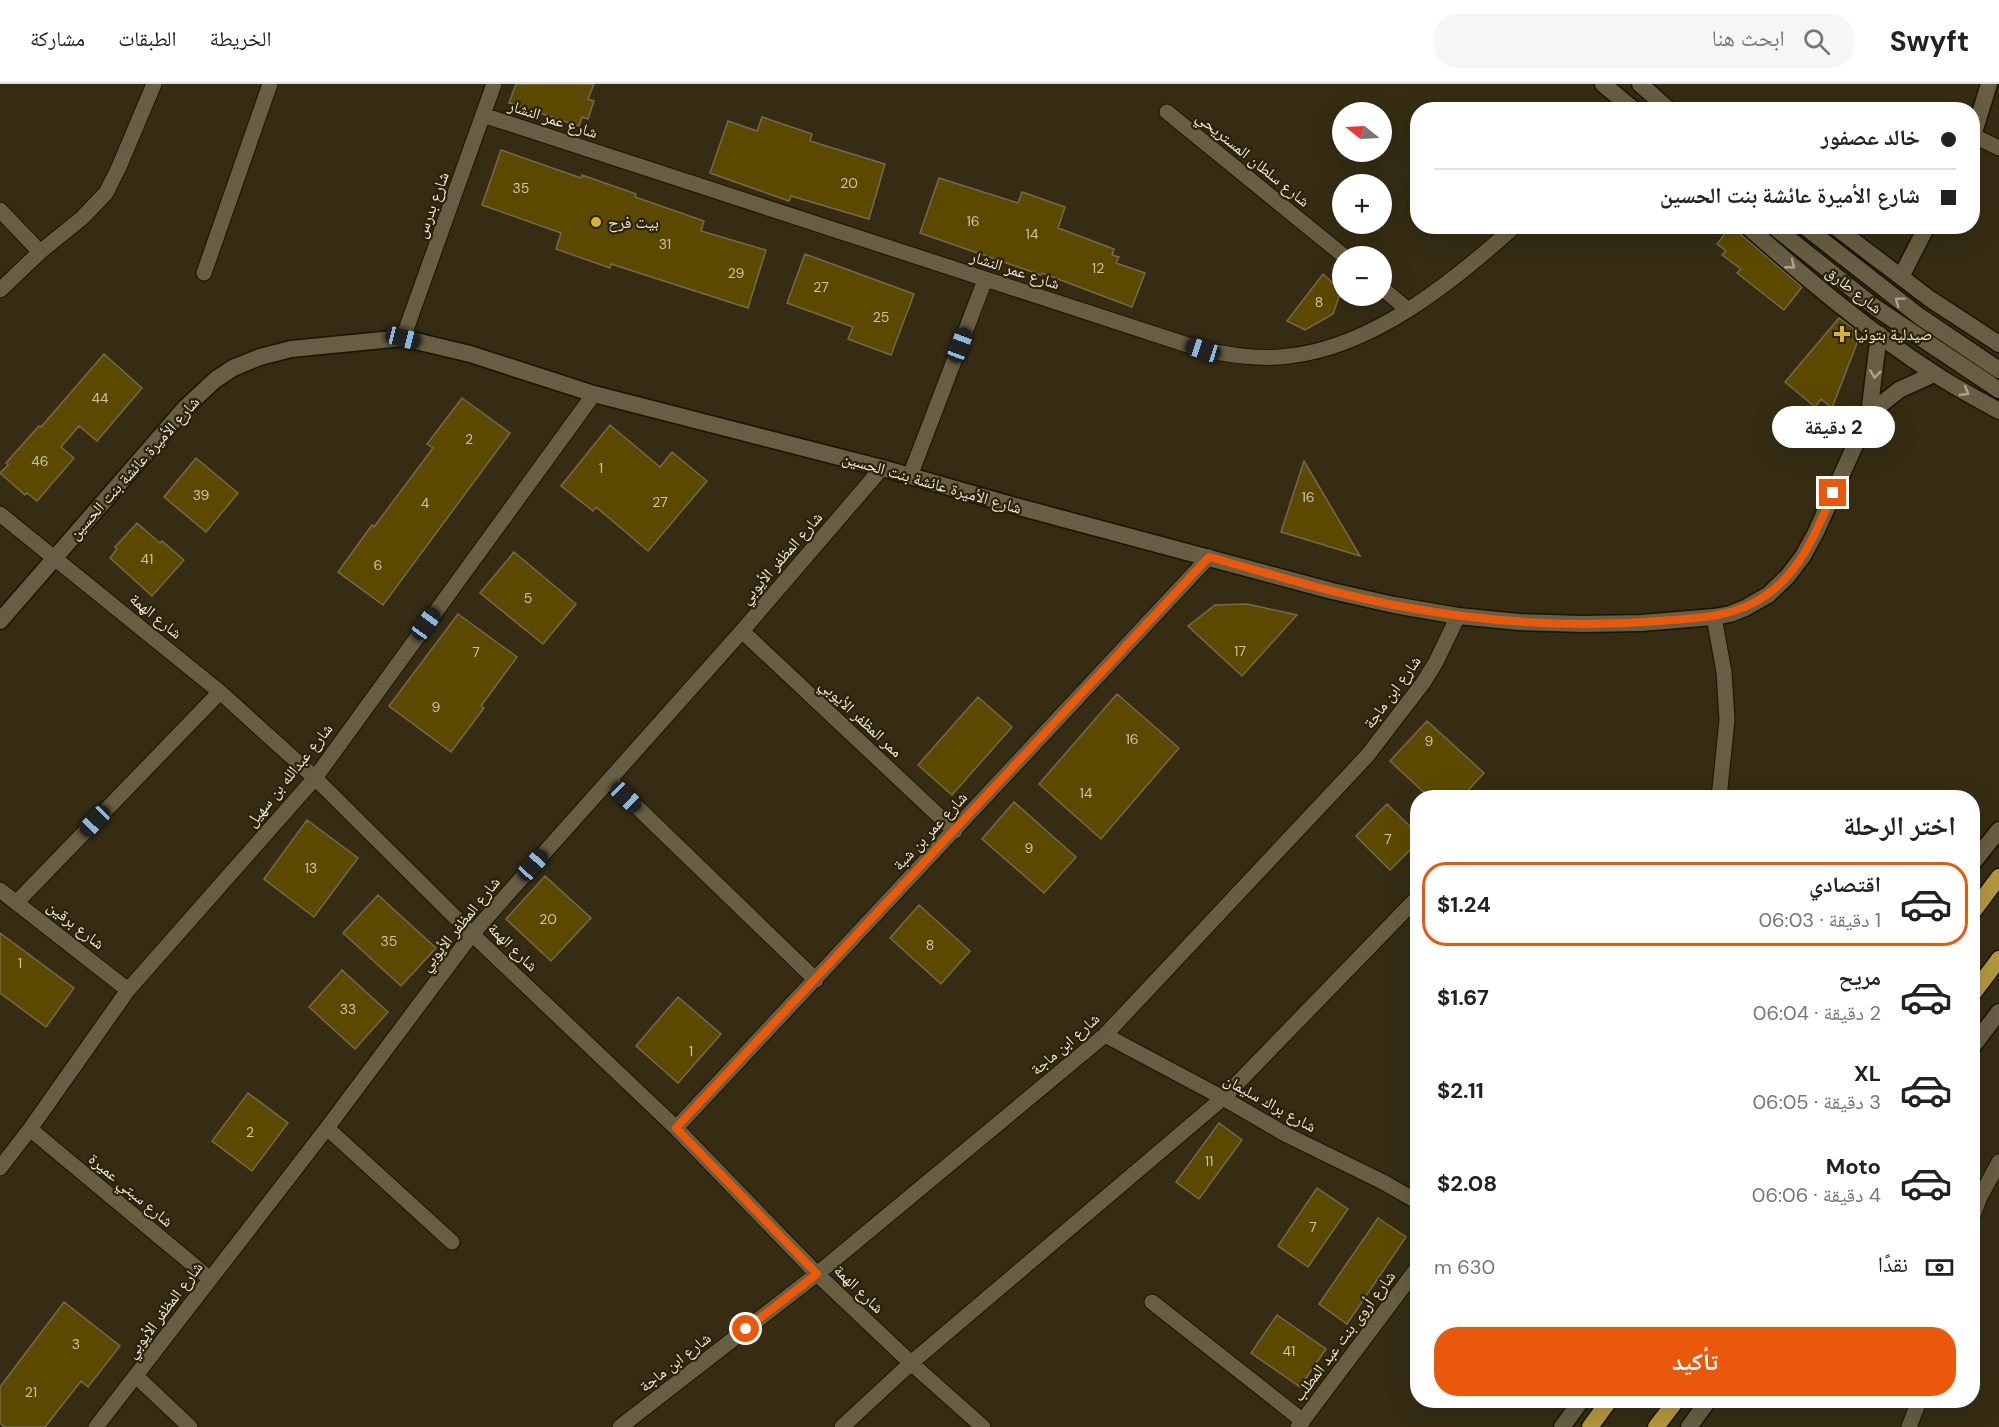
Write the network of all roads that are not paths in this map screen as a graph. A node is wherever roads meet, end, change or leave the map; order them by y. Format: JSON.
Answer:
{"nodes":[{"id":1,"x":154,"y":84,"type":"edge"},
{"id":2,"x":270,"y":84,"type":"edge"},
{"id":3,"x":494,"y":84,"type":"edge"},
{"id":4,"x":1603,"y":84,"type":"edge"},
{"id":5,"x":1640,"y":84,"type":"edge"},
{"id":6,"x":1989,"y":84,"type":"edge"},
{"id":7,"x":1624,"y":102,"type":"edge"},
{"id":8,"x":1660,"y":102,"type":"edge"},
{"id":9,"x":1167,"y":111,"type":"dead end"},
{"id":10,"x":1980,"y":114,"type":"edge"},
{"id":11,"x":483,"y":115,"type":"junction"},
{"id":12,"x":1980,"y":140,"type":"edge"},
{"id":13,"x":1999,"y":148,"type":"edge"},
{"id":14,"x":0,"y":210,"type":"edge"},
{"id":15,"x":1506,"y":234,"type":"edge"},
{"id":16,"x":1756,"y":234,"type":"edge"},
{"id":17,"x":1783,"y":234,"type":"edge"},
{"id":18,"x":1814,"y":234,"type":"edge"},
{"id":19,"x":1845,"y":234,"type":"edge"},
{"id":20,"x":1923,"y":234,"type":"edge"},
{"id":21,"x":1332,"y":246,"type":"edge"},
{"id":22,"x":40,"y":252,"type":"junction"},
{"id":23,"x":204,"y":273,"type":"dead end"},
{"id":24,"x":1901,"y":277,"type":"junction"},
{"id":25,"x":985,"y":280,"type":"junction"},
{"id":26,"x":0,"y":290,"type":"edge"},
{"id":27,"x":1392,"y":296,"type":"edge"},
{"id":28,"x":1407,"y":309,"type":"junction"},
{"id":29,"x":1879,"y":334,"type":"junction"},
{"id":30,"x":403,"y":338,"type":"junction"},
{"id":31,"x":1999,"y":344,"type":"edge"},
{"id":32,"x":1999,"y":370,"type":"edge"},
{"id":33,"x":1934,"y":374,"type":"junction"},
{"id":34,"x":1999,"y":390,"type":"edge"},
{"id":35,"x":594,"y":394,"type":"junction"},
{"id":36,"x":1999,"y":411,"type":"edge"},
{"id":37,"x":1869,"y":414,"type":"junction"},
{"id":38,"x":882,"y":468,"type":"junction"},
{"id":39,"x":910,"y":476,"type":"junction"},
{"id":40,"x":0,"y":514,"type":"edge"},
{"id":41,"x":55,"y":557,"type":"junction"},
{"id":42,"x":1209,"y":557,"type":"junction"},
{"id":43,"x":1458,"y":616,"type":"junction"},
{"id":44,"x":1714,"y":617,"type":"junction"},
{"id":45,"x":0,"y":621,"type":"edge"},
{"id":46,"x":742,"y":631,"type":"junction"},
{"id":47,"x":220,"y":692,"type":"junction"},
{"id":48,"x":315,"y":778,"type":"junction"},
{"id":49,"x":609,"y":780,"type":"junction"},
{"id":50,"x":1720,"y":790,"type":"edge"},
{"id":51,"x":1999,"y":830,"type":"edge"},
{"id":52,"x":955,"y":831,"type":"junction"},
{"id":53,"x":1980,"y":854,"type":"edge"},
{"id":54,"x":1999,"y":878,"type":"edge"},
{"id":55,"x":0,"y":890,"type":"edge"},
{"id":56,"x":17,"y":902,"type":"junction"},
{"id":57,"x":1980,"y":903,"type":"edge"},
{"id":58,"x":1410,"y":905,"type":"edge"},
{"id":59,"x":472,"y":933,"type":"junction"},
{"id":60,"x":1999,"y":959,"type":"edge"},
{"id":61,"x":816,"y":980,"type":"junction"},
{"id":62,"x":1980,"y":984,"type":"edge"},
{"id":63,"x":128,"y":990,"type":"junction"},
{"id":64,"x":1999,"y":1012,"type":"edge"},
{"id":65,"x":1105,"y":1035,"type":"junction"},
{"id":66,"x":1980,"y":1037,"type":"edge"},
{"id":67,"x":1223,"y":1098,"type":"junction"},
{"id":68,"x":327,"y":1128,"type":"junction"},
{"id":69,"x":676,"y":1128,"type":"junction"},
{"id":70,"x":30,"y":1130,"type":"junction"},
{"id":71,"x":1999,"y":1162,"type":"edge"},
{"id":72,"x":0,"y":1168,"type":"edge"},
{"id":73,"x":1980,"y":1197,"type":"edge"},
{"id":74,"x":1410,"y":1198,"type":"edge"},
{"id":75,"x":452,"y":1242,"type":"dead end"},
{"id":76,"x":817,"y":1274,"type":"junction"},
{"id":77,"x":209,"y":1278,"type":"junction"},
{"id":78,"x":1410,"y":1278,"type":"edge"},
{"id":79,"x":1152,"y":1302,"type":"dead end"},
{"id":80,"x":911,"y":1363,"type":"junction"},
{"id":81,"x":136,"y":1377,"type":"junction"},
{"id":82,"x":1576,"y":1408,"type":"edge"},
{"id":83,"x":1604,"y":1408,"type":"edge"},
{"id":84,"x":1671,"y":1408,"type":"edge"},
{"id":85,"x":1703,"y":1408,"type":"edge"},
{"id":86,"x":1916,"y":1408,"type":"edge"},
{"id":87,"x":1301,"y":1424,"type":"edge"},
{"id":88,"x":96,"y":1427,"type":"edge"},
{"id":89,"x":190,"y":1427,"type":"edge"},
{"id":90,"x":620,"y":1427,"type":"edge"},
{"id":91,"x":842,"y":1427,"type":"edge"},
{"id":92,"x":983,"y":1427,"type":"edge"},
{"id":93,"x":1562,"y":1427,"type":"edge"},
{"id":94,"x":1590,"y":1427,"type":"edge"},
{"id":95,"x":1656,"y":1427,"type":"edge"},
{"id":96,"x":1689,"y":1427,"type":"edge"},
{"id":97,"x":1909,"y":1427,"type":"edge"}],
"edges":[{"from":1,"to":22,"type":"street"},
{"from":2,"to":23,"type":"street"},
{"from":3,"to":11,"type":"street","name":"شارع بدرس"},
{"from":4,"to":7,"type":"street"},
{"from":5,"to":8,"type":"street"},
{"from":6,"to":10,"type":"street"},
{"from":9,"to":21,"type":"street","name":"شارع سلطان المستريحي"},
{"from":11,"to":25,"type":"street","name":"شارع عمر النشار"},
{"from":11,"to":30,"type":"street","name":"شارع بدرس"},
{"from":12,"to":13,"type":"street"},
{"from":14,"to":22,"type":"street"},
{"from":15,"to":28,"type":"street","name":"شارع عمر النشار"},
{"from":16,"to":29,"type":"street","one_way":true},
{"from":17,"to":34,"type":"street","name":"شارع طارق"},
{"from":32,"to":18,"type":"street","name":"شارع طارق","one_way":true},
{"from":19,"to":24,"type":"street"},
{"from":20,"to":24,"type":"street"},
{"from":22,"to":26,"type":"street"},
{"from":24,"to":31,"type":"street"},
{"from":25,"to":28,"type":"street","name":"شارع عمر النشار"},
{"from":25,"to":39,"type":"street"},
{"from":27,"to":28,"type":"street"},
{"from":29,"to":33,"type":"street"},
{"from":29,"to":37,"type":"street","name":"شارع الأميرة عائشة بنت الحسين","one_way":true},
{"from":30,"to":35,"type":"street","name":"شارع الأميرة عائشة بنت الحسين"},
{"from":30,"to":41,"type":"street","name":"شارع الأميرة عائشة بنت الحسين"},
{"from":33,"to":36,"type":"street","one_way":true},
{"from":33,"to":37,"type":"street","name":"شارع الأميرة عائشة بنت الحسين"},
{"from":35,"to":38,"type":"street","name":"شارع الأميرة عائشة بنت الحسين"},
{"from":35,"to":48,"type":"street","name":"شارع عبدالله بن سهيل"},
{"from":37,"to":44,"type":"street","name":"شارع الأميرة عائشة بنت الحسين"},
{"from":38,"to":39,"type":"street","name":"شارع الأميرة عائشة بنت الحسين"},
{"from":38,"to":46,"type":"street","name":"شارع المظفر الأيوبي"},
{"from":39,"to":42,"type":"street","name":"شارع الأميرة عائشة بنت الحسين"},
{"from":40,"to":41,"type":"street","name":"شارع الهمة"},
{"from":41,"to":45,"type":"street","name":"شارع الأميرة عائشة بنت الحسين"},
{"from":41,"to":47,"type":"street","name":"شارع الهمة"},
{"from":42,"to":43,"type":"street","name":"شارع الأميرة عائشة بنت الحسين"},
{"from":42,"to":52,"type":"street","name":"شارع عمر بن شبة"},
{"from":43,"to":44,"type":"street","name":"شارع الأميرة عائشة بنت الحسين"},
{"from":43,"to":65,"type":"street","name":"شارع ابن ماجة"},
{"from":44,"to":50,"type":"street"},
{"from":46,"to":49,"type":"street","name":"شارع المظفر الأيوبي"},
{"from":46,"to":52,"type":"street","name":"ممر المظفر الأيوبي"},
{"from":47,"to":48,"type":"street","name":"شارع الهمة"},
{"from":47,"to":56,"type":"street"},
{"from":48,"to":59,"type":"street","name":"شارع الهمة"},
{"from":48,"to":63,"type":"street","name":"شارع عبدالله بن سهيل"},
{"from":49,"to":59,"type":"street","name":"شارع المظفر الأيوبي"},
{"from":49,"to":61,"type":"street"},
{"from":51,"to":53,"type":"street"},
{"from":52,"to":61,"type":"street","name":"شارع عمر بن شبة"},
{"from":54,"to":57,"type":"highway"},
{"from":55,"to":56,"type":"street","name":"شارع برقين"},
{"from":56,"to":63,"type":"street","name":"شارع برقين"},
{"from":58,"to":67,"type":"street"},
{"from":59,"to":68,"type":"street","name":"شارع المظفر الأيوبي"},
{"from":59,"to":69,"type":"street","name":"شارع الهمة"},
{"from":60,"to":62,"type":"highway"},
{"from":61,"to":69,"type":"street","name":"شارع عمر بن شبة"},
{"from":63,"to":70,"type":"street","name":"شارع عبدالله بن سهيل"},
{"from":64,"to":66,"type":"street"},
{"from":65,"to":67,"type":"street","name":"شارع براك سليمان"},
{"from":65,"to":76,"type":"street","name":"شارع ابن ماجة"},
{"from":67,"to":74,"type":"street","name":"شارع براك سليمان"},
{"from":67,"to":80,"type":"street"},
{"from":68,"to":75,"type":"street"},
{"from":68,"to":77,"type":"street","name":"شارع المظفر الأيوبي"},
{"from":69,"to":76,"type":"street","name":"شارع الهمة"},
{"from":70,"to":72,"type":"street","name":"شارع عبدالله بن سهيل"},
{"from":70,"to":77,"type":"street","name":"شارع سبتي عميرة"},
{"from":71,"to":73,"type":"street"},
{"from":76,"to":80,"type":"street","name":"شارع الهمة"},
{"from":76,"to":90,"type":"street","name":"شارع ابن ماجة"},
{"from":77,"to":81,"type":"street","name":"شارع المظفر الأيوبي"},
{"from":78,"to":87,"type":"street","name":"شارع أروى بنت عبد المطلب"},
{"from":79,"to":87,"type":"street"},
{"from":80,"to":91,"type":"street"},
{"from":80,"to":92,"type":"street","name":"شارع الهمة"},
{"from":81,"to":88,"type":"street","name":"شارع المظفر الأيوبي"},
{"from":81,"to":89,"type":"street"},
{"from":82,"to":93,"type":"street"},
{"from":83,"to":94,"type":"highway"},
{"from":84,"to":95,"type":"highway"},
{"from":85,"to":96,"type":"street"},
{"from":86,"to":97,"type":"street"}]}
